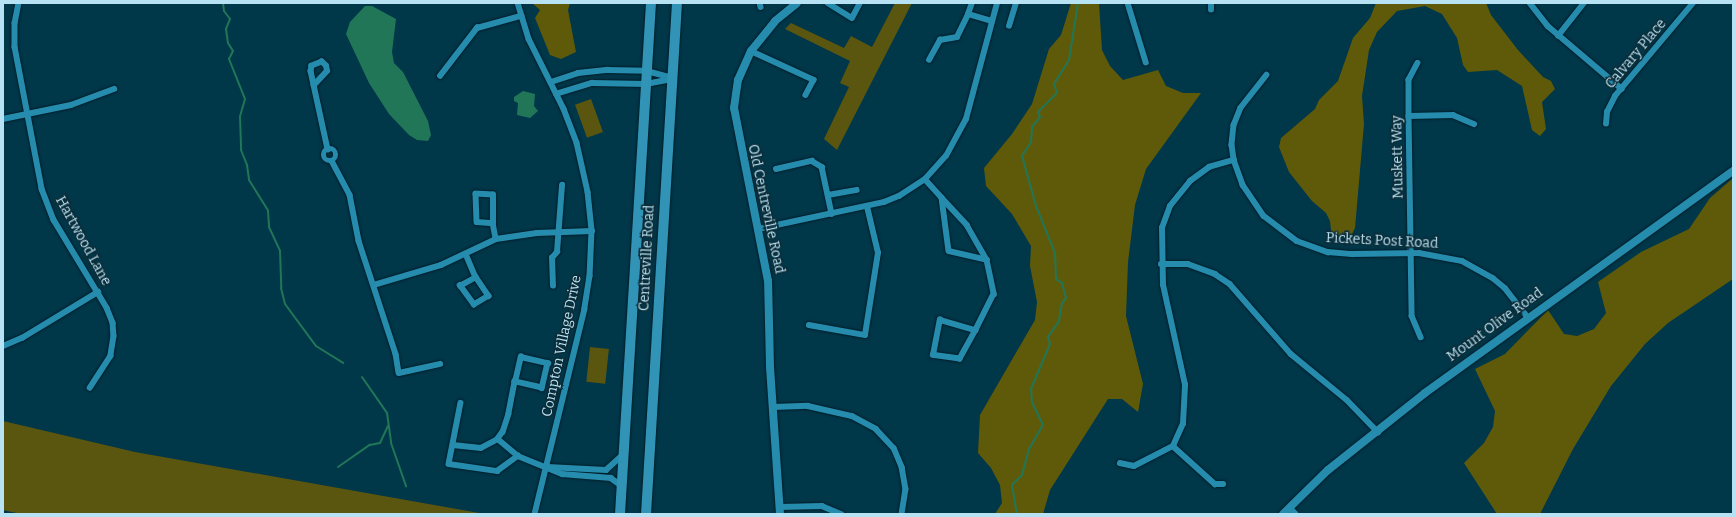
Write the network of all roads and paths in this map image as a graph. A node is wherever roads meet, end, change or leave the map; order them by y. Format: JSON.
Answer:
{"nodes":[{"id":1,"x":19,"y":3,"type":"edge"},
{"id":2,"x":518,"y":3,"type":"edge"},
{"id":3,"x":651,"y":3,"type":"edge"},
{"id":4,"x":677,"y":3,"type":"edge"},
{"id":5,"x":797,"y":3,"type":"edge"},
{"id":6,"x":828,"y":3,"type":"edge"},
{"id":7,"x":860,"y":3,"type":"edge"},
{"id":8,"x":972,"y":3,"type":"edge"},
{"id":9,"x":997,"y":3,"type":"edge"},
{"id":10,"x":1016,"y":3,"type":"edge"},
{"id":11,"x":1128,"y":3,"type":"edge"},
{"id":12,"x":1211,"y":3,"type":"edge"},
{"id":13,"x":1530,"y":3,"type":"edge"},
{"id":14,"x":1584,"y":3,"type":"edge"},
{"id":15,"x":1693,"y":3,"type":"edge"},
{"id":16,"x":1210,"y":10,"type":"dead end"},
{"id":17,"x":968,"y":14,"type":"junction"},
{"id":18,"x":521,"y":16,"type":"junction"},
{"id":19,"x":992,"y":21,"type":"junction"},
{"id":20,"x":1009,"y":26,"type":"dead end"},
{"id":21,"x":1558,"y":36,"type":"junction"},
{"id":22,"x":751,"y":51,"type":"junction"},
{"id":23,"x":929,"y":60,"type":"dead end"},
{"id":24,"x":1146,"y":62,"type":"dead end"},
{"id":25,"x":1418,"y":63,"type":"dead end"},
{"id":26,"x":647,"y":72,"type":"junction"},
{"id":27,"x":1267,"y":75,"type":"dead end"},
{"id":28,"x":440,"y":76,"type":"dead end"},
{"id":29,"x":673,"y":78,"type":"junction"},
{"id":30,"x":551,"y":82,"type":"junction"},
{"id":31,"x":646,"y":84,"type":"junction"},
{"id":32,"x":314,"y":85,"type":"dead end"},
{"id":33,"x":114,"y":88,"type":"dead end"},
{"id":34,"x":1622,"y":89,"type":"junction"},
{"id":35,"x":556,"y":94,"type":"junction"},
{"id":36,"x":806,"y":95,"type":"dead end"},
{"id":37,"x":27,"y":114,"type":"junction"},
{"id":38,"x":1409,"y":116,"type":"junction"},
{"id":39,"x":3,"y":118,"type":"edge"},
{"id":40,"x":1474,"y":124,"type":"dead end"},
{"id":41,"x":1606,"y":124,"type":"dead end"},
{"id":42,"x":328,"y":149,"type":"junction"},
{"id":43,"x":1234,"y":160,"type":"junction"},
{"id":44,"x":332,"y":161,"type":"junction"},
{"id":45,"x":776,"y":169,"type":"dead end"},
{"id":46,"x":1733,"y":171,"type":"edge"},
{"id":47,"x":925,"y":178,"type":"junction"},
{"id":48,"x":562,"y":185,"type":"dead end"},
{"id":49,"x":856,"y":190,"type":"dead end"},
{"id":50,"x":828,"y":195,"type":"junction"},
{"id":51,"x":942,"y":198,"type":"junction"},
{"id":52,"x":867,"y":207,"type":"junction"},
{"id":53,"x":832,"y":214,"type":"junction"},
{"id":54,"x":493,"y":223,"type":"junction"},
{"id":55,"x":758,"y":229,"type":"junction"},
{"id":56,"x":592,"y":231,"type":"junction"},
{"id":57,"x":557,"y":234,"type":"junction"},
{"id":58,"x":496,"y":239,"type":"junction"},
{"id":59,"x":1411,"y":253,"type":"junction"},
{"id":60,"x":466,"y":254,"type":"junction"},
{"id":61,"x":986,"y":260,"type":"junction"},
{"id":62,"x":1161,"y":264,"type":"junction"},
{"id":63,"x":476,"y":277,"type":"junction"},
{"id":64,"x":374,"y":284,"type":"junction"},
{"id":65,"x":553,"y":286,"type":"dead end"},
{"id":66,"x":98,"y":292,"type":"junction"},
{"id":67,"x":1528,"y":317,"type":"junction"},
{"id":68,"x":809,"y":325,"type":"dead end"},
{"id":69,"x":976,"y":330,"type":"junction"},
{"id":70,"x":1421,"y":337,"type":"dead end"},
{"id":71,"x":3,"y":346,"type":"edge"},
{"id":72,"x":440,"y":364,"type":"dead end"},
{"id":73,"x":515,"y":382,"type":"junction"},
{"id":74,"x":90,"y":388,"type":"dead end"},
{"id":75,"x":461,"y":403,"type":"dead end"},
{"id":76,"x":772,"y":407,"type":"junction"},
{"id":77,"x":1378,"y":432,"type":"junction"},
{"id":78,"x":498,"y":439,"type":"junction"},
{"id":79,"x":453,"y":445,"type":"junction"},
{"id":80,"x":1173,"y":446,"type":"junction"},
{"id":81,"x":624,"y":454,"type":"junction"},
{"id":82,"x":518,"y":456,"type":"junction"},
{"id":83,"x":1120,"y":463,"type":"dead end"},
{"id":84,"x":547,"y":467,"type":"junction"},
{"id":85,"x":1223,"y":484,"type":"dead end"},
{"id":86,"x":622,"y":486,"type":"junction"},
{"id":87,"x":780,"y":511,"type":"edge"},
{"id":88,"x":1293,"y":511,"type":"edge"},
{"id":89,"x":535,"y":514,"type":"edge"},
{"id":90,"x":620,"y":514,"type":"edge"},
{"id":91,"x":646,"y":514,"type":"edge"},
{"id":92,"x":841,"y":514,"type":"edge"},
{"id":93,"x":902,"y":514,"type":"edge"},
{"id":94,"x":1284,"y":514,"type":"edge"}],
"edges":[{"from":1,"to":37,"type":"street","name":"Hartwood Lane"},
{"from":2,"to":18,"type":"street","name":"Compton Village Drive"},
{"from":3,"to":26,"type":"highway","name":"Centreville Road"},
{"from":4,"to":29,"type":"highway","name":"Centreville Road"},
{"from":5,"to":22,"type":"street","name":"Old Centreville Road"},
{"from":6,"to":7,"type":"street"},
{"from":8,"to":17,"type":"street"},
{"from":9,"to":19,"type":"street"},
{"from":10,"to":20,"type":"street"},
{"from":11,"to":24,"type":"street"},
{"from":12,"to":16,"type":"street"},
{"from":13,"to":21,"type":"street"},
{"from":14,"to":21,"type":"street"},
{"from":15,"to":34,"type":"street","name":"Calvary Place"},
{"from":17,"to":19,"type":"street"},
{"from":17,"to":23,"type":"street"},
{"from":18,"to":28,"type":"street"},
{"from":18,"to":30,"type":"street","name":"Compton Village Drive"},
{"from":19,"to":47,"type":"street"},
{"from":21,"to":34,"type":"street"},
{"from":22,"to":36,"type":"street"},
{"from":22,"to":55,"type":"street","name":"Old Centreville Road"},
{"from":25,"to":38,"type":"street","name":"Muskett Way"},
{"from":26,"to":29,"type":"street"},
{"from":26,"to":30,"type":"street"},
{"from":26,"to":31,"type":"highway","name":"Centreville Road"},
{"from":27,"to":43,"type":"street","name":"Pickets Post Road"},
{"from":29,"to":31,"type":"street"},
{"from":29,"to":91,"type":"highway","name":"Centreville Road"},
{"from":30,"to":35,"type":"street","name":"Compton Village Drive"},
{"from":31,"to":35,"type":"street"},
{"from":31,"to":81,"type":"highway","name":"Centreville Road"},
{"from":32,"to":42,"type":"street"},
{"from":33,"to":37,"type":"street"},
{"from":34,"to":41,"type":"street","name":"Calvary Place"},
{"from":35,"to":56,"type":"street","name":"Compton Village Drive"},
{"from":37,"to":39,"type":"street"},
{"from":37,"to":66,"type":"street","name":"Hartwood Lane"},
{"from":38,"to":40,"type":"street"},
{"from":38,"to":59,"type":"street","name":"Muskett Way"},
{"from":42,"to":44,"type":"street"},
{"from":42,"to":44,"type":"street"},
{"from":43,"to":59,"type":"street","name":"Pickets Post Road"},
{"from":43,"to":62,"type":"street"},
{"from":44,"to":64,"type":"street"},
{"from":45,"to":50,"type":"street"},
{"from":46,"to":67,"type":"street","name":"Mount Olive Road"},
{"from":47,"to":51,"type":"street"},
{"from":47,"to":52,"type":"street"},
{"from":48,"to":57,"type":"street"},
{"from":49,"to":50,"type":"street"},
{"from":50,"to":53,"type":"street"},
{"from":51,"to":61,"type":"street"},
{"from":51,"to":61,"type":"street"},
{"from":52,"to":53,"type":"street"},
{"from":52,"to":68,"type":"street"},
{"from":53,"to":55,"type":"street"},
{"from":54,"to":54,"type":"street"},
{"from":54,"to":58,"type":"street"},
{"from":55,"to":76,"type":"street","name":"Old Centreville Road"},
{"from":56,"to":57,"type":"street"},
{"from":56,"to":84,"type":"street","name":"Compton Village Drive"},
{"from":57,"to":58,"type":"street"},
{"from":57,"to":65,"type":"street"},
{"from":58,"to":60,"type":"street"},
{"from":59,"to":67,"type":"street","name":"Pickets Post Road"},
{"from":59,"to":70,"type":"street","name":"Muskett Way"},
{"from":60,"to":63,"type":"street"},
{"from":60,"to":64,"type":"street"},
{"from":61,"to":69,"type":"street"},
{"from":62,"to":77,"type":"street"},
{"from":62,"to":80,"type":"street"},
{"from":63,"to":63,"type":"street"},
{"from":64,"to":72,"type":"street"},
{"from":66,"to":71,"type":"street"},
{"from":66,"to":74,"type":"street","name":"Hartwood Lane"},
{"from":67,"to":77,"type":"street","name":"Mount Olive Road"},
{"from":69,"to":69,"type":"street"},
{"from":73,"to":73,"type":"street"},
{"from":73,"to":78,"type":"street"},
{"from":75,"to":79,"type":"street"},
{"from":76,"to":87,"type":"street","name":"Old Centreville Road"},
{"from":76,"to":93,"type":"street"},
{"from":77,"to":88,"type":"street","name":"Mount Olive Road"},
{"from":78,"to":79,"type":"street"},
{"from":78,"to":82,"type":"street"},
{"from":79,"to":82,"type":"street"},
{"from":80,"to":83,"type":"street"},
{"from":80,"to":85,"type":"street"},
{"from":81,"to":84,"type":"street"},
{"from":81,"to":86,"type":"highway","name":"Centreville Road"},
{"from":82,"to":84,"type":"street"},
{"from":84,"to":86,"type":"street"},
{"from":84,"to":89,"type":"street","name":"Compton Village Drive"},
{"from":86,"to":90,"type":"highway","name":"Centreville Road"},
{"from":87,"to":92,"type":"street"},
{"from":88,"to":94,"type":"street","name":"Mount Olive Road"}]}
